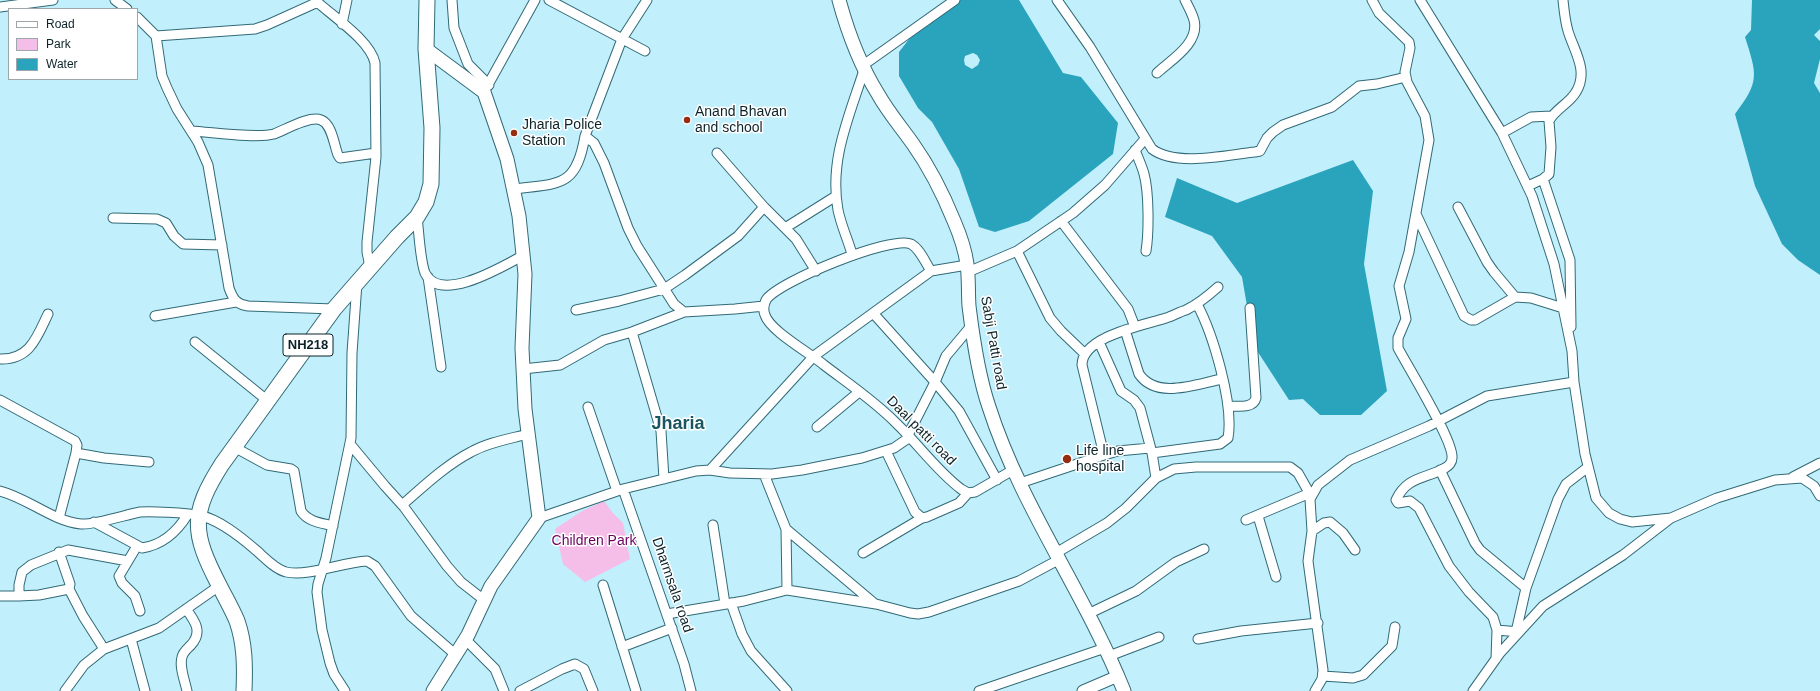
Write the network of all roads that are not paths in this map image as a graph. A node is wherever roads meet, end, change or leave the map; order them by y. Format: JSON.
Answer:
{"nodes":[{"id":1,"x":52,"y":0,"type":"edge"},
{"id":2,"x":115,"y":0,"type":"edge"},
{"id":3,"x":347,"y":0,"type":"edge"},
{"id":4,"x":427,"y":0,"type":"edge"},
{"id":5,"x":452,"y":0,"type":"edge"},
{"id":6,"x":535,"y":0,"type":"edge"},
{"id":7,"x":549,"y":0,"type":"edge"},
{"id":8,"x":647,"y":0,"type":"edge"},
{"id":9,"x":839,"y":0,"type":"edge"},
{"id":10,"x":955,"y":0,"type":"edge"},
{"id":11,"x":1057,"y":0,"type":"edge"},
{"id":12,"x":1185,"y":0,"type":"edge"},
{"id":13,"x":1372,"y":0,"type":"edge"},
{"id":14,"x":1420,"y":0,"type":"edge"},
{"id":15,"x":1563,"y":0,"type":"edge"},
{"id":16,"x":316,"y":1,"type":"edge"},
{"id":17,"x":0,"y":7,"type":"edge"},
{"id":18,"x":126,"y":8,"type":"edge"},
{"id":19,"x":138,"y":18,"type":"edge"},
{"id":20,"x":342,"y":24,"type":"junction"},
{"id":21,"x":156,"y":36,"type":"junction"},
{"id":22,"x":622,"y":39,"type":"junction"},
{"id":23,"x":426,"y":49,"type":"junction"},
{"id":24,"x":645,"y":51,"type":"dead end"},
{"id":25,"x":863,"y":68,"type":"junction"},
{"id":26,"x":1157,"y":73,"type":"dead end"},
{"id":27,"x":1406,"y":77,"type":"junction"},
{"id":28,"x":486,"y":88,"type":"junction"},
{"id":29,"x":1551,"y":116,"type":"junction"},
{"id":30,"x":190,"y":130,"type":"junction"},
{"id":31,"x":1502,"y":133,"type":"junction"},
{"id":32,"x":585,"y":136,"type":"junction"},
{"id":33,"x":1145,"y":139,"type":"junction"},
{"id":34,"x":1135,"y":150,"type":"junction"},
{"id":35,"x":376,"y":153,"type":"junction"},
{"id":36,"x":717,"y":153,"type":"dead end"},
{"id":37,"x":1543,"y":179,"type":"junction"},
{"id":38,"x":1528,"y":186,"type":"junction"},
{"id":39,"x":514,"y":188,"type":"junction"},
{"id":40,"x":836,"y":196,"type":"junction"},
{"id":41,"x":764,"y":207,"type":"junction"},
{"id":42,"x":1458,"y":207,"type":"dead end"},
{"id":43,"x":1416,"y":214,"type":"junction"},
{"id":44,"x":417,"y":217,"type":"junction"},
{"id":45,"x":113,"y":218,"type":"dead end"},
{"id":46,"x":1061,"y":221,"type":"junction"},
{"id":47,"x":785,"y":228,"type":"junction"},
{"id":48,"x":222,"y":245,"type":"junction"},
{"id":49,"x":1017,"y":251,"type":"junction"},
{"id":50,"x":1146,"y":251,"type":"dead end"},
{"id":51,"x":852,"y":254,"type":"junction"},
{"id":52,"x":524,"y":255,"type":"junction"},
{"id":53,"x":370,"y":267,"type":"junction"},
{"id":54,"x":967,"y":269,"type":"junction"},
{"id":55,"x":816,"y":271,"type":"junction"},
{"id":56,"x":931,"y":271,"type":"junction"},
{"id":57,"x":428,"y":277,"type":"junction"},
{"id":58,"x":357,"y":282,"type":"junction"},
{"id":59,"x":1218,"y":287,"type":"dead end"},
{"id":60,"x":664,"y":288,"type":"junction"},
{"id":61,"x":1515,"y":297,"type":"junction"},
{"id":62,"x":236,"y":302,"type":"junction"},
{"id":63,"x":1197,"y":304,"type":"junction"},
{"id":64,"x":764,"y":306,"type":"junction"},
{"id":65,"x":1250,"y":308,"type":"dead end"},
{"id":66,"x":1563,"y":308,"type":"junction"},
{"id":67,"x":334,"y":309,"type":"junction"},
{"id":68,"x":576,"y":310,"type":"dead end"},
{"id":69,"x":684,"y":312,"type":"junction"},
{"id":70,"x":873,"y":313,"type":"junction"},
{"id":71,"x":48,"y":314,"type":"dead end"},
{"id":72,"x":154,"y":316,"type":"dead end"},
{"id":73,"x":972,"y":325,"type":"junction"},
{"id":74,"x":1135,"y":327,"type":"junction"},
{"id":75,"x":1125,"y":330,"type":"junction"},
{"id":76,"x":632,"y":332,"type":"junction"},
{"id":77,"x":195,"y":342,"type":"dead end"},
{"id":78,"x":1099,"y":342,"type":"junction"},
{"id":79,"x":1570,"y":346,"type":"junction"},
{"id":80,"x":1085,"y":354,"type":"junction"},
{"id":81,"x":814,"y":356,"type":"junction"},
{"id":82,"x":0,"y":359,"type":"edge"},
{"id":83,"x":441,"y":367,"type":"dead end"},
{"id":84,"x":523,"y":369,"type":"junction"},
{"id":85,"x":1222,"y":379,"type":"junction"},
{"id":86,"x":935,"y":382,"type":"junction"},
{"id":87,"x":1574,"y":382,"type":"junction"},
{"id":88,"x":859,"y":392,"type":"junction"},
{"id":89,"x":0,"y":400,"type":"edge"},
{"id":90,"x":268,"y":401,"type":"junction"},
{"id":91,"x":1228,"y":406,"type":"junction"},
{"id":92,"x":588,"y":407,"type":"dead end"},
{"id":93,"x":1439,"y":422,"type":"junction"},
{"id":94,"x":817,"y":427,"type":"dead end"},
{"id":95,"x":528,"y":434,"type":"junction"},
{"id":96,"x":909,"y":436,"type":"junction"},
{"id":97,"x":350,"y":444,"type":"junction"},
{"id":98,"x":234,"y":446,"type":"junction"},
{"id":99,"x":1151,"y":450,"type":"junction"},
{"id":100,"x":886,"y":451,"type":"junction"},
{"id":101,"x":76,"y":453,"type":"junction"},
{"id":102,"x":1104,"y":455,"type":"junction"},
{"id":103,"x":149,"y":462,"type":"dead end"},
{"id":104,"x":1820,"y":463,"type":"edge"},
{"id":105,"x":1588,"y":467,"type":"junction"},
{"id":106,"x":710,"y":470,"type":"junction"},
{"id":107,"x":1013,"y":470,"type":"junction"},
{"id":108,"x":1440,"y":470,"type":"junction"},
{"id":109,"x":764,"y":474,"type":"junction"},
{"id":110,"x":664,"y":478,"type":"junction"},
{"id":111,"x":1156,"y":478,"type":"junction"},
{"id":112,"x":1792,"y":478,"type":"junction"},
{"id":113,"x":997,"y":480,"type":"junction"},
{"id":114,"x":1020,"y":483,"type":"junction"},
{"id":115,"x":620,"y":490,"type":"junction"},
{"id":116,"x":0,"y":491,"type":"edge"},
{"id":117,"x":968,"y":493,"type":"junction"},
{"id":118,"x":1310,"y":494,"type":"junction"},
{"id":119,"x":1820,"y":496,"type":"edge"},
{"id":120,"x":402,"y":504,"type":"junction"},
{"id":121,"x":193,"y":515,"type":"junction"},
{"id":122,"x":1258,"y":516,"type":"junction"},
{"id":123,"x":59,"y":518,"type":"junction"},
{"id":124,"x":539,"y":518,"type":"junction"},
{"id":125,"x":922,"y":518,"type":"junction"},
{"id":126,"x":1671,"y":518,"type":"junction"},
{"id":127,"x":1246,"y":520,"type":"dead end"},
{"id":128,"x":94,"y":522,"type":"junction"},
{"id":129,"x":712,"y":525,"type":"dead end"},
{"id":130,"x":333,"y":526,"type":"junction"},
{"id":131,"x":786,"y":530,"type":"junction"},
{"id":132,"x":1312,"y":531,"type":"junction"},
{"id":133,"x":137,"y":546,"type":"junction"},
{"id":134,"x":1204,"y":549,"type":"dead end"},
{"id":135,"x":1355,"y":550,"type":"dead end"},
{"id":136,"x":60,"y":552,"type":"junction"},
{"id":137,"x":863,"y":553,"type":"dead end"},
{"id":138,"x":1058,"y":556,"type":"junction"},
{"id":139,"x":128,"y":561,"type":"junction"},
{"id":140,"x":323,"y":568,"type":"junction"},
{"id":141,"x":1276,"y":577,"type":"dead end"},
{"id":142,"x":603,"y":585,"type":"dead end"},
{"id":143,"x":219,"y":586,"type":"junction"},
{"id":144,"x":1526,"y":588,"type":"junction"},
{"id":145,"x":69,"y":589,"type":"junction"},
{"id":146,"x":787,"y":590,"type":"junction"},
{"id":147,"x":0,"y":596,"type":"edge"},
{"id":148,"x":19,"y":596,"type":"junction"},
{"id":149,"x":484,"y":600,"type":"junction"},
{"id":150,"x":728,"y":604,"type":"junction"},
{"id":151,"x":876,"y":604,"type":"junction"},
{"id":152,"x":186,"y":609,"type":"junction"},
{"id":153,"x":140,"y":611,"type":"dead end"},
{"id":154,"x":667,"y":614,"type":"junction"},
{"id":155,"x":1088,"y":614,"type":"junction"},
{"id":156,"x":1318,"y":623,"type":"junction"},
{"id":157,"x":1395,"y":627,"type":"dead end"},
{"id":158,"x":672,"y":628,"type":"junction"},
{"id":159,"x":1497,"y":630,"type":"junction"},
{"id":160,"x":1517,"y":632,"type":"junction"},
{"id":161,"x":1159,"y":637,"type":"dead end"},
{"id":162,"x":131,"y":639,"type":"junction"},
{"id":163,"x":466,"y":639,"type":"junction"},
{"id":164,"x":1198,"y":639,"type":"dead end"},
{"id":165,"x":622,"y":647,"type":"junction"},
{"id":166,"x":104,"y":648,"type":"junction"},
{"id":167,"x":1107,"y":652,"type":"junction"},
{"id":168,"x":456,"y":655,"type":"junction"},
{"id":169,"x":1496,"y":659,"type":"junction"},
{"id":170,"x":1118,"y":676,"type":"junction"},
{"id":171,"x":1323,"y":676,"type":"junction"},
{"id":172,"x":1006,"y":682,"type":"junction"},
{"id":173,"x":65,"y":691,"type":"edge"},
{"id":174,"x":145,"y":691,"type":"edge"},
{"id":175,"x":187,"y":691,"type":"edge"},
{"id":176,"x":244,"y":691,"type":"edge"},
{"id":177,"x":345,"y":691,"type":"edge"},
{"id":178,"x":433,"y":691,"type":"edge"},
{"id":179,"x":504,"y":691,"type":"edge"},
{"id":180,"x":520,"y":691,"type":"edge"},
{"id":181,"x":593,"y":691,"type":"edge"},
{"id":182,"x":636,"y":691,"type":"edge"},
{"id":183,"x":691,"y":691,"type":"edge"},
{"id":184,"x":787,"y":691,"type":"edge"},
{"id":185,"x":979,"y":691,"type":"edge"},
{"id":186,"x":1010,"y":691,"type":"edge"},
{"id":187,"x":1083,"y":691,"type":"edge"},
{"id":188,"x":1124,"y":691,"type":"edge"},
{"id":189,"x":1316,"y":691,"type":"edge"},
{"id":190,"x":1473,"y":691,"type":"edge"}],
"edges":[{"from":1,"to":17,"type":"street"},
{"from":2,"to":18,"type":"street"},
{"from":3,"to":20,"type":"street"},
{"from":4,"to":23,"type":"highway","number":"NH218"},
{"from":5,"to":28,"type":"street"},
{"from":6,"to":28,"type":"street"},
{"from":7,"to":22,"type":"street"},
{"from":8,"to":22,"type":"street"},
{"from":9,"to":25,"type":"main road","name":"Sabji Patti road"},
{"from":10,"to":25,"type":"street"},
{"from":11,"to":33,"type":"street"},
{"from":12,"to":26,"type":"street"},
{"from":13,"to":27,"type":"street"},
{"from":14,"to":31,"type":"street"},
{"from":15,"to":29,"type":"street"},
{"from":16,"to":20,"type":"street"},
{"from":16,"to":21,"type":"street"},
{"from":19,"to":21,"type":"street"},
{"from":20,"to":35,"type":"street"},
{"from":21,"to":30,"type":"street"},
{"from":22,"to":24,"type":"street"},
{"from":22,"to":32,"type":"street"},
{"from":23,"to":28,"type":"main road"},
{"from":23,"to":44,"type":"highway","number":"NH218"},
{"from":25,"to":40,"type":"street"},
{"from":25,"to":54,"type":"main road","name":"Sabji Patti road"},
{"from":27,"to":33,"type":"street"},
{"from":27,"to":43,"type":"street"},
{"from":28,"to":39,"type":"main road"},
{"from":29,"to":31,"type":"street"},
{"from":29,"to":37,"type":"street"},
{"from":30,"to":35,"type":"street"},
{"from":30,"to":48,"type":"street"},
{"from":31,"to":38,"type":"street"},
{"from":32,"to":39,"type":"street"},
{"from":32,"to":60,"type":"street"},
{"from":33,"to":34,"type":"street"},
{"from":34,"to":46,"type":"street"},
{"from":34,"to":50,"type":"street"},
{"from":35,"to":53,"type":"street"},
{"from":36,"to":41,"type":"street"},
{"from":37,"to":38,"type":"street"},
{"from":37,"to":79,"type":"street"},
{"from":38,"to":66,"type":"street"},
{"from":39,"to":52,"type":"main road"},
{"from":40,"to":47,"type":"street"},
{"from":40,"to":51,"type":"street"},
{"from":41,"to":47,"type":"street"},
{"from":41,"to":60,"type":"street"},
{"from":42,"to":61,"type":"street"},
{"from":43,"to":61,"type":"street"},
{"from":43,"to":93,"type":"street"},
{"from":44,"to":53,"type":"highway","number":"NH218"},
{"from":44,"to":57,"type":"street"},
{"from":45,"to":48,"type":"street"},
{"from":46,"to":49,"type":"street"},
{"from":46,"to":74,"type":"street"},
{"from":47,"to":55,"type":"street"},
{"from":48,"to":62,"type":"street"},
{"from":49,"to":54,"type":"street"},
{"from":49,"to":80,"type":"street"},
{"from":51,"to":55,"type":"street"},
{"from":51,"to":56,"type":"street"},
{"from":52,"to":57,"type":"street"},
{"from":52,"to":84,"type":"main road"},
{"from":53,"to":58,"type":"highway","number":"NH218"},
{"from":54,"to":56,"type":"street"},
{"from":54,"to":73,"type":"main road","name":"Sabji Patti road"},
{"from":55,"to":64,"type":"street"},
{"from":56,"to":70,"type":"street"},
{"from":57,"to":83,"type":"street"},
{"from":58,"to":67,"type":"highway","number":"NH218"},
{"from":58,"to":97,"type":"street"},
{"from":59,"to":63,"type":"street"},
{"from":60,"to":68,"type":"street"},
{"from":60,"to":69,"type":"street"},
{"from":61,"to":66,"type":"street"},
{"from":62,"to":67,"type":"street"},
{"from":62,"to":72,"type":"street"},
{"from":63,"to":74,"type":"street"},
{"from":63,"to":85,"type":"street"},
{"from":64,"to":69,"type":"street"},
{"from":64,"to":81,"type":"street","name":"Daal patti road"},
{"from":65,"to":91,"type":"street"},
{"from":66,"to":79,"type":"street"},
{"from":67,"to":90,"type":"highway","number":"NH218"},
{"from":69,"to":76,"type":"street"},
{"from":70,"to":81,"type":"street"},
{"from":70,"to":86,"type":"street"},
{"from":71,"to":82,"type":"street"},
{"from":73,"to":86,"type":"street"},
{"from":73,"to":107,"type":"main road","name":"Sabji Patti road"},
{"from":74,"to":75,"type":"street"},
{"from":75,"to":78,"type":"street"},
{"from":75,"to":85,"type":"street"},
{"from":76,"to":84,"type":"street"},
{"from":76,"to":110,"type":"street"},
{"from":77,"to":90,"type":"street"},
{"from":78,"to":80,"type":"street"},
{"from":78,"to":99,"type":"street"},
{"from":79,"to":87,"type":"street"},
{"from":80,"to":102,"type":"street"},
{"from":81,"to":88,"type":"street","name":"Daal patti road"},
{"from":81,"to":106,"type":"street"},
{"from":84,"to":95,"type":"main road"},
{"from":85,"to":91,"type":"street"},
{"from":86,"to":96,"type":"street"},
{"from":86,"to":113,"type":"street"},
{"from":87,"to":93,"type":"street"},
{"from":87,"to":105,"type":"street"},
{"from":88,"to":94,"type":"street"},
{"from":88,"to":96,"type":"street","name":"Daal patti road"},
{"from":89,"to":101,"type":"street"},
{"from":90,"to":98,"type":"highway","number":"NH218"},
{"from":91,"to":99,"type":"street"},
{"from":92,"to":115,"type":"street","name":"Dharmsala road"},
{"from":93,"to":108,"type":"street"},
{"from":93,"to":118,"type":"street"},
{"from":95,"to":120,"type":"street"},
{"from":95,"to":124,"type":"main road"},
{"from":96,"to":100,"type":"street"},
{"from":96,"to":117,"type":"street","name":"Daal patti road"},
{"from":97,"to":120,"type":"street"},
{"from":97,"to":130,"type":"street"},
{"from":98,"to":121,"type":"highway","number":"NH218"},
{"from":98,"to":130,"type":"street"},
{"from":99,"to":102,"type":"street"},
{"from":99,"to":111,"type":"street"},
{"from":100,"to":109,"type":"street"},
{"from":100,"to":125,"type":"street"},
{"from":101,"to":103,"type":"street"},
{"from":101,"to":123,"type":"street"},
{"from":102,"to":114,"type":"street"},
{"from":104,"to":112,"type":"street"},
{"from":105,"to":126,"type":"street"},
{"from":105,"to":144,"type":"street"},
{"from":106,"to":109,"type":"street"},
{"from":106,"to":110,"type":"street"},
{"from":107,"to":113,"type":"street"},
{"from":107,"to":114,"type":"main road","name":"Sabji Patti road"},
{"from":108,"to":144,"type":"street"},
{"from":108,"to":159,"type":"street"},
{"from":109,"to":131,"type":"street"},
{"from":110,"to":115,"type":"street"},
{"from":111,"to":118,"type":"street"},
{"from":111,"to":138,"type":"street"},
{"from":112,"to":119,"type":"street"},
{"from":112,"to":126,"type":"street"},
{"from":113,"to":117,"type":"street"},
{"from":114,"to":138,"type":"main road","name":"Sabji Patti road"},
{"from":115,"to":124,"type":"street"},
{"from":115,"to":154,"type":"street","name":"Dharmsala road"},
{"from":116,"to":123,"type":"street"},
{"from":117,"to":125,"type":"street"},
{"from":118,"to":122,"type":"street"},
{"from":118,"to":132,"type":"street"},
{"from":120,"to":149,"type":"street"},
{"from":121,"to":128,"type":"street"},
{"from":121,"to":133,"type":"street"},
{"from":121,"to":140,"type":"street"},
{"from":121,"to":143,"type":"highway","number":"NH218"},
{"from":122,"to":127,"type":"street"},
{"from":122,"to":141,"type":"street"},
{"from":123,"to":128,"type":"street"},
{"from":124,"to":149,"type":"main road"},
{"from":125,"to":137,"type":"street"},
{"from":126,"to":160,"type":"street"},
{"from":128,"to":133,"type":"street"},
{"from":129,"to":150,"type":"street"},
{"from":130,"to":140,"type":"street"},
{"from":131,"to":146,"type":"street"},
{"from":131,"to":151,"type":"street"},
{"from":132,"to":135,"type":"street"},
{"from":132,"to":156,"type":"street"},
{"from":133,"to":139,"type":"street"},
{"from":134,"to":155,"type":"street"},
{"from":136,"to":139,"type":"street"},
{"from":136,"to":145,"type":"street"},
{"from":136,"to":148,"type":"street"},
{"from":138,"to":151,"type":"street"},
{"from":138,"to":155,"type":"main road","name":"Sabji Patti road"},
{"from":139,"to":153,"type":"street"},
{"from":140,"to":168,"type":"street"},
{"from":140,"to":177,"type":"street"},
{"from":142,"to":165,"type":"street"},
{"from":143,"to":152,"type":"street"},
{"from":143,"to":176,"type":"highway","number":"NH218"},
{"from":144,"to":160,"type":"street"},
{"from":145,"to":148,"type":"street"},
{"from":145,"to":166,"type":"street"},
{"from":146,"to":150,"type":"street"},
{"from":146,"to":151,"type":"street"},
{"from":147,"to":148,"type":"street"},
{"from":149,"to":163,"type":"main road"},
{"from":150,"to":154,"type":"street"},
{"from":150,"to":184,"type":"street"},
{"from":152,"to":162,"type":"street"},
{"from":152,"to":175,"type":"street"},
{"from":154,"to":158,"type":"street","name":"Dharmsala road"},
{"from":155,"to":167,"type":"main road","name":"Sabji Patti road"},
{"from":156,"to":164,"type":"street"},
{"from":156,"to":171,"type":"street"},
{"from":157,"to":171,"type":"street"},
{"from":158,"to":165,"type":"street"},
{"from":158,"to":183,"type":"street","name":"Dharmsala road"},
{"from":159,"to":160,"type":"street"},
{"from":159,"to":169,"type":"street"},
{"from":160,"to":169,"type":"street"},
{"from":161,"to":167,"type":"street"},
{"from":162,"to":166,"type":"street"},
{"from":162,"to":174,"type":"street"},
{"from":163,"to":168,"type":"main road"},
{"from":163,"to":179,"type":"street"},
{"from":165,"to":182,"type":"street"},
{"from":166,"to":173,"type":"street"},
{"from":167,"to":170,"type":"main road","name":"Sabji Patti road"},
{"from":167,"to":172,"type":"street"},
{"from":168,"to":178,"type":"main road"},
{"from":169,"to":190,"type":"street"},
{"from":170,"to":187,"type":"street"},
{"from":170,"to":188,"type":"main road","name":"Sabji Patti road"},
{"from":171,"to":189,"type":"street"},
{"from":172,"to":185,"type":"street"},
{"from":172,"to":186,"type":"street"},
{"from":180,"to":181,"type":"street"}]}
